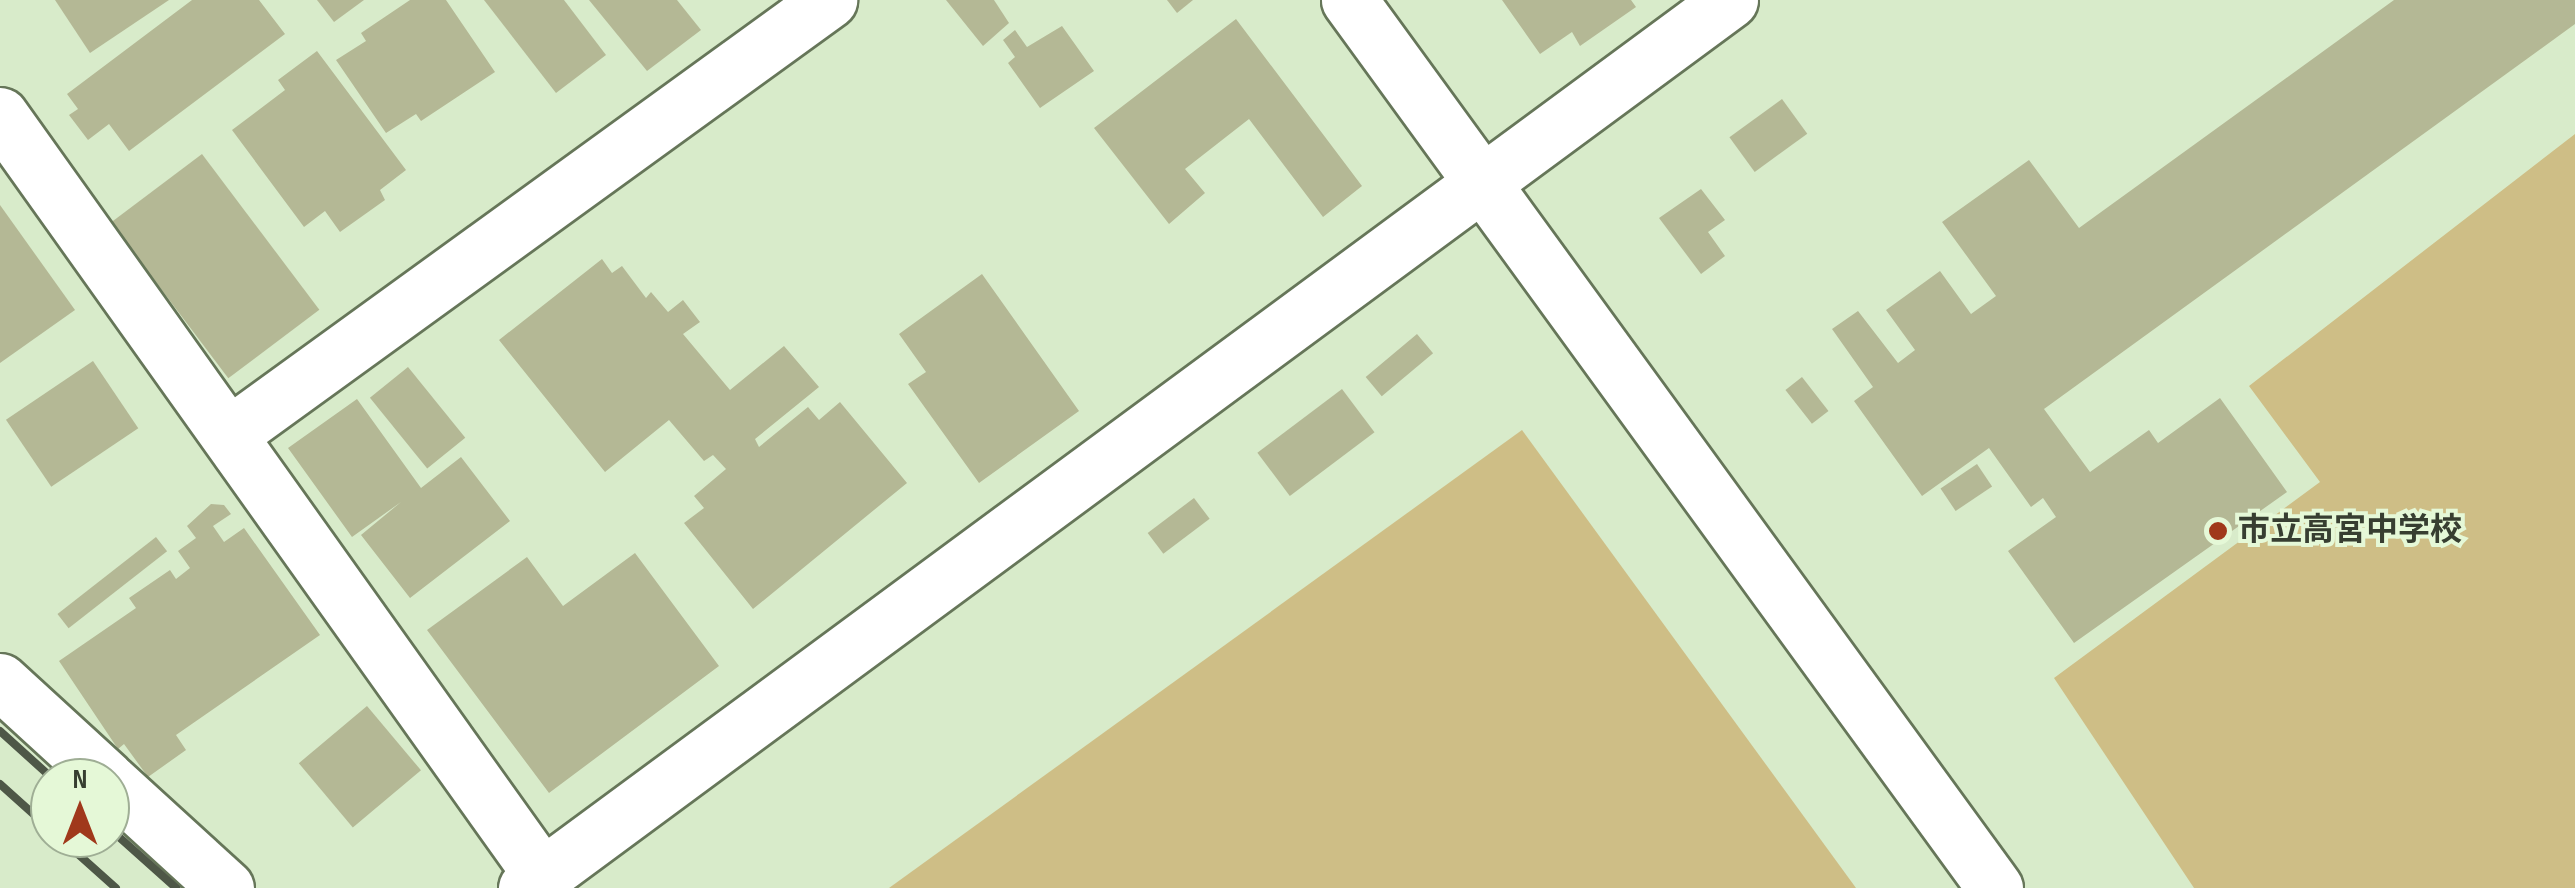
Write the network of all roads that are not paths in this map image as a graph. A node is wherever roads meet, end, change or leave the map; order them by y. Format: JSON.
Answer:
{"nodes":[{"id":1,"x":829,"y":0,"type":"edge"},
{"id":2,"x":1349,"y":0,"type":"edge"},
{"id":3,"x":1730,"y":0,"type":"edge"},
{"id":4,"x":0,"y":114,"type":"edge"},
{"id":5,"x":1478,"y":181,"type":"junction"},
{"id":6,"x":230,"y":434,"type":"junction"},
{"id":7,"x":0,"y":681,"type":"edge"},
{"id":8,"x":84,"y":758,"type":"edge"},
{"id":9,"x":130,"y":800,"type":"edge"},
{"id":10,"x":535,"y":882,"type":"edge"},
{"id":11,"x":226,"y":888,"type":"edge"},
{"id":12,"x":1995,"y":888,"type":"edge"}],
"edges":[{"from":1,"to":6,"type":"street"},
{"from":2,"to":5,"type":"street"},
{"from":3,"to":5,"type":"street"},
{"from":4,"to":6,"type":"street"},
{"from":5,"to":10,"type":"street"},
{"from":5,"to":12,"type":"street"},
{"from":6,"to":10,"type":"street"},
{"from":7,"to":8,"type":"street"},
{"from":9,"to":11,"type":"street"}]}
